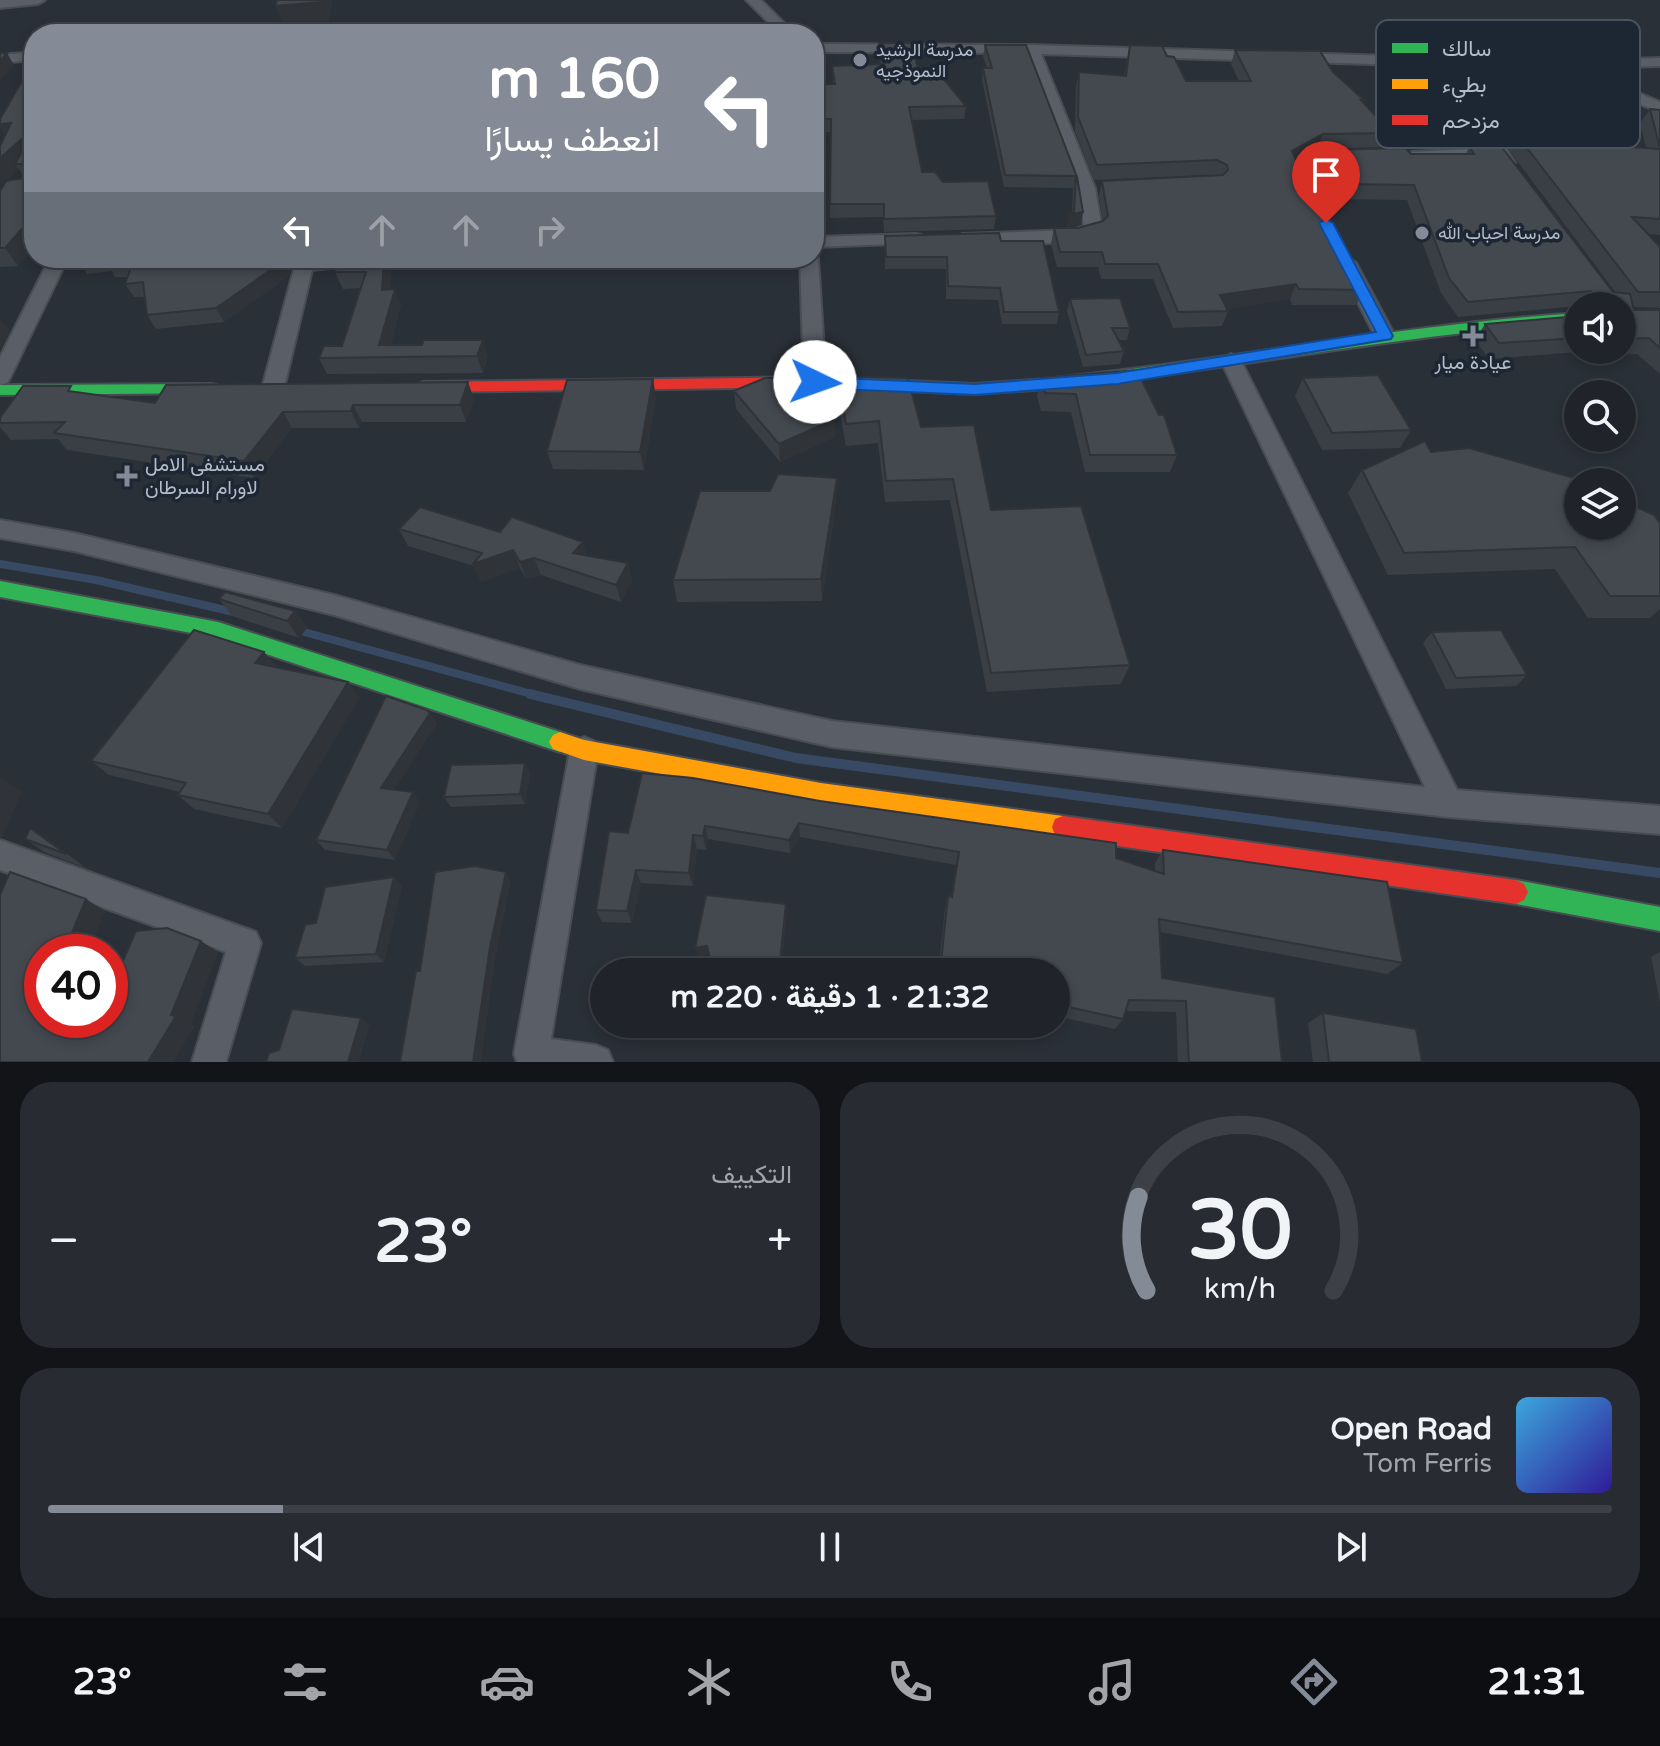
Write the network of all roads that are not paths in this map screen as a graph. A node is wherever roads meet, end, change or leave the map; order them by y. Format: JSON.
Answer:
{"nodes":[{"id":1,"x":38,"y":0,"type":"edge"},
{"id":2,"x":753,"y":0,"type":"edge"},
{"id":3,"x":0,"y":4,"type":"edge"},
{"id":4,"x":778,"y":24,"type":"edge"},
{"id":5,"x":824,"y":48,"type":"edge"},
{"id":6,"x":1032,"y":49,"type":"junction"},
{"id":7,"x":24,"y":57,"type":"edge"},
{"id":8,"x":0,"y":59,"type":"edge"},
{"id":9,"x":1376,"y":59,"type":"edge"},
{"id":10,"x":1660,"y":62,"type":"edge"},
{"id":11,"x":1640,"y":63,"type":"edge"},
{"id":12,"x":1640,"y":101,"type":"edge"},
{"id":13,"x":1660,"y":108,"type":"edge"},
{"id":14,"x":1496,"y":148,"type":"edge"},
{"id":15,"x":1499,"y":153,"type":"junction"},
{"id":16,"x":1393,"y":155,"type":"edge"},
{"id":17,"x":1363,"y":156,"type":"edge"},
{"id":18,"x":1518,"y":178,"type":"edge"},
{"id":19,"x":1319,"y":209,"type":"edge"},
{"id":20,"x":824,"y":242,"type":"edge"},
{"id":21,"x":1341,"y":251,"type":"edge"},
{"id":22,"x":54,"y":268,"type":"edge"},
{"id":23,"x":304,"y":268,"type":"edge"},
{"id":24,"x":809,"y":268,"type":"edge"},
{"id":25,"x":1564,"y":319,"type":"edge"},
{"id":26,"x":1385,"y":336,"type":"junction"},
{"id":27,"x":1231,"y":361,"type":"junction"},
{"id":28,"x":0,"y":378,"type":"edge"},
{"id":29,"x":815,"y":382,"type":"junction"},
{"id":30,"x":398,"y":387,"type":"edge"},
{"id":31,"x":274,"y":388,"type":"edge"},
{"id":32,"x":228,"y":389,"type":"edge"},
{"id":33,"x":0,"y":390,"type":"edge"},
{"id":34,"x":0,"y":529,"type":"edge"},
{"id":35,"x":0,"y":589,"type":"edge"},
{"id":36,"x":584,"y":750,"type":"junction"},
{"id":37,"x":1448,"y":803,"type":"junction"},
{"id":38,"x":1660,"y":820,"type":"edge"},
{"id":39,"x":0,"y":855,"type":"edge"},
{"id":40,"x":1660,"y":919,"type":"edge"},
{"id":41,"x":531,"y":1058,"type":"edge"},
{"id":42,"x":209,"y":1062,"type":"edge"},
{"id":43,"x":596,"y":1062,"type":"edge"}],
"edges":[{"from":1,"to":3,"type":"street"},
{"from":2,"to":4,"type":"street"},
{"from":5,"to":6,"type":"street"},
{"from":6,"to":9,"type":"street"},
{"from":6,"to":20,"type":"street"},
{"from":7,"to":8,"type":"street"},
{"from":10,"to":11,"type":"street"},
{"from":12,"to":13,"type":"street"},
{"from":14,"to":15,"type":"street"},
{"from":15,"to":16,"type":"street"},
{"from":15,"to":18,"type":"street"},
{"from":17,"to":19,"type":"street"},
{"from":21,"to":26,"type":"street"},
{"from":22,"to":28,"type":"street"},
{"from":23,"to":31,"type":"street"},
{"from":24,"to":29,"type":"street"},
{"from":25,"to":26,"type":"street"},
{"from":26,"to":27,"type":"street"},
{"from":27,"to":29,"type":"street"},
{"from":27,"to":37,"type":"street"},
{"from":29,"to":30,"type":"street"},
{"from":32,"to":33,"type":"street"},
{"from":34,"to":37,"type":"street"},
{"from":35,"to":36,"type":"street"},
{"from":36,"to":40,"type":"street"},
{"from":36,"to":41,"type":"street"},
{"from":37,"to":38,"type":"street"},
{"from":39,"to":42,"type":"street"},
{"from":41,"to":43,"type":"street"}]}
